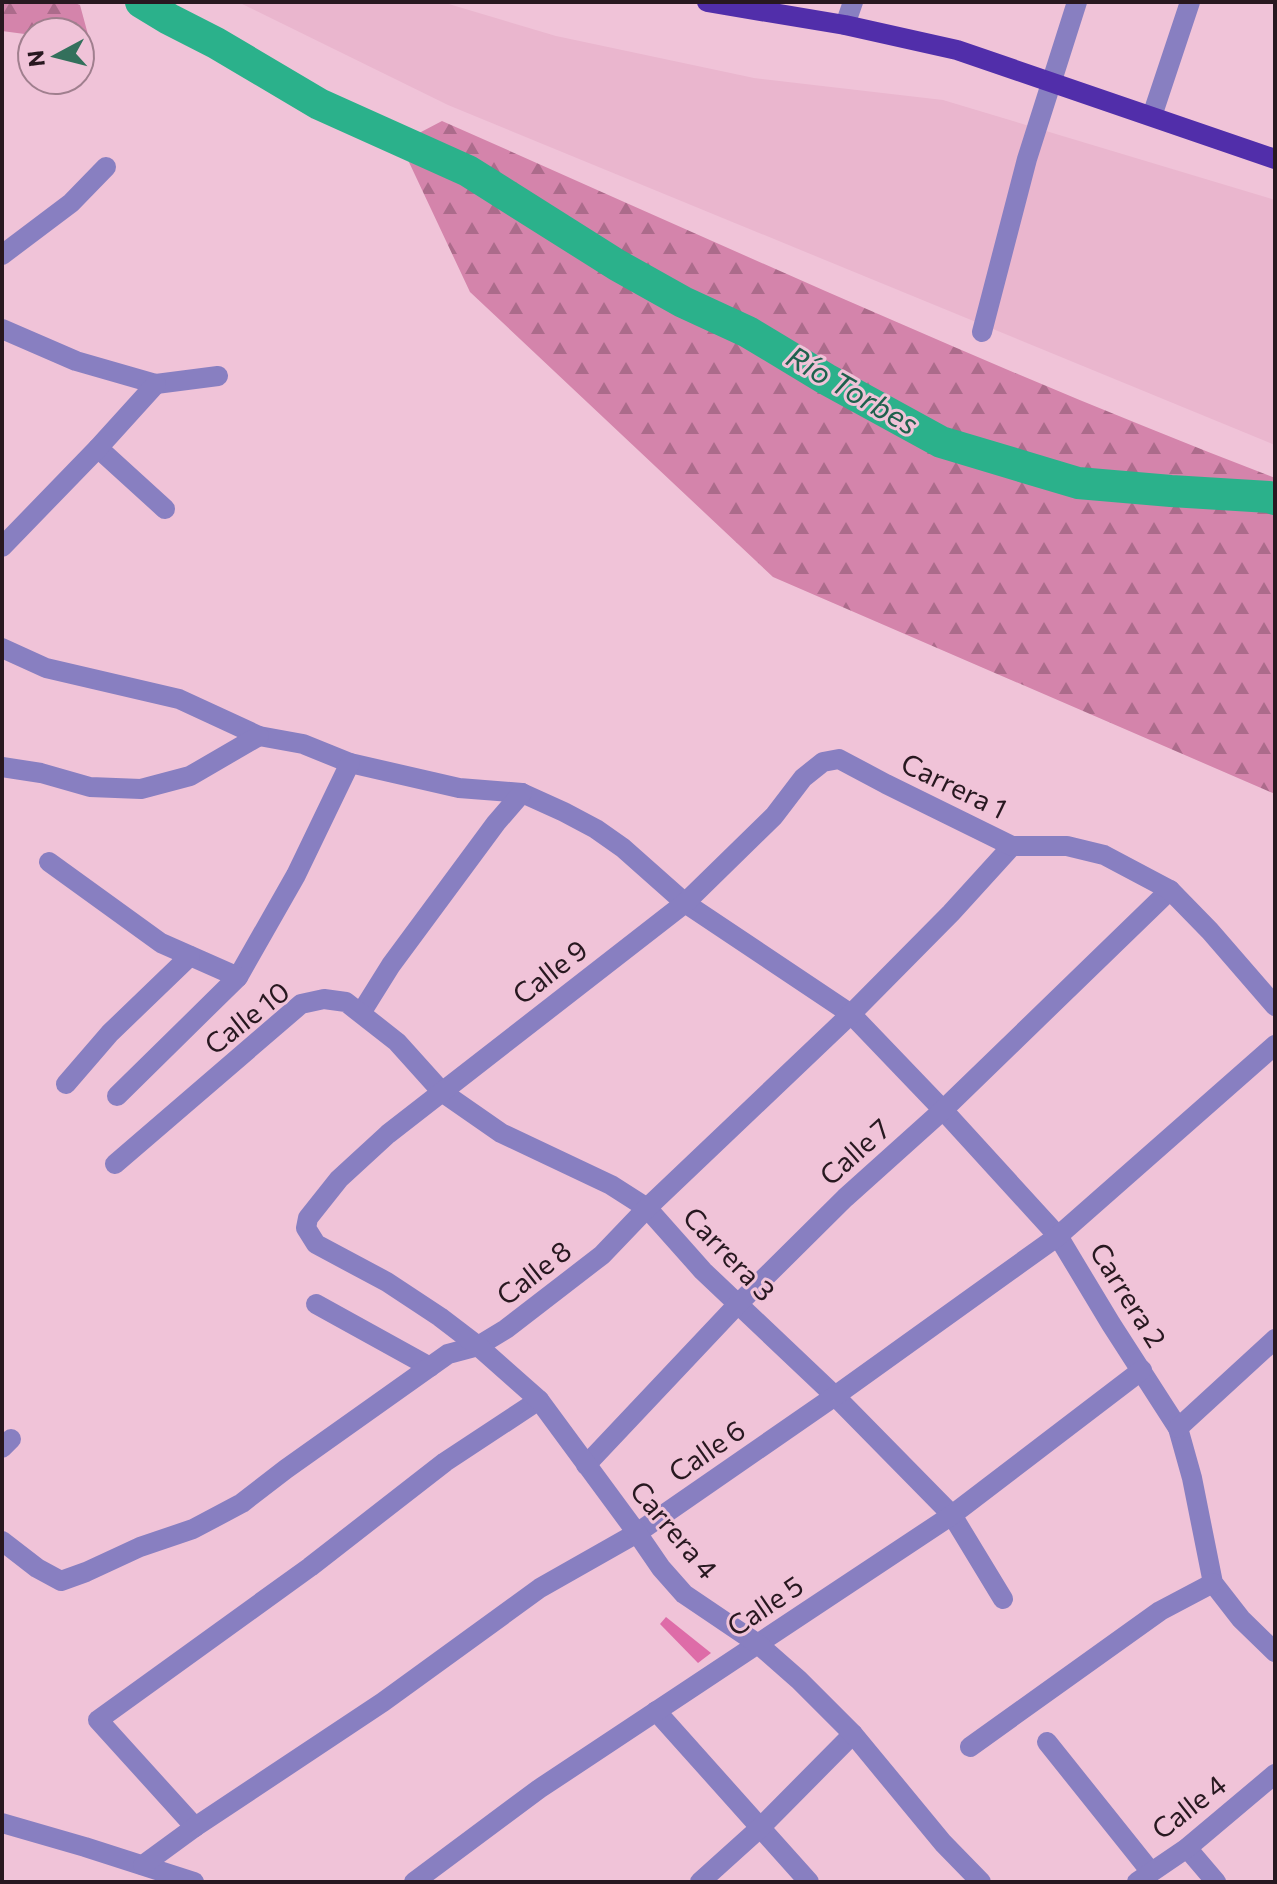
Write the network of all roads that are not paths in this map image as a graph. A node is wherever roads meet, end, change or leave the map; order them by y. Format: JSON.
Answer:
{"nodes":[{"id":1,"x":707,"y":2,"type":"edge"},
{"id":2,"x":853,"y":2,"type":"edge"},
{"id":3,"x":1077,"y":2,"type":"edge"},
{"id":4,"x":1190,"y":2,"type":"edge"},
{"id":5,"x":845,"y":25,"type":"junction"},
{"id":6,"x":1051,"y":81,"type":"junction"},
{"id":7,"x":1152,"y":116,"type":"junction"},
{"id":8,"x":1275,"y":159,"type":"edge"},
{"id":9,"x":106,"y":167,"type":"dead end"},
{"id":10,"x":2,"y":255,"type":"edge"},
{"id":11,"x":2,"y":329,"type":"edge"},
{"id":12,"x":982,"y":332,"type":"dead end"},
{"id":13,"x":218,"y":376,"type":"dead end"},
{"id":14,"x":156,"y":384,"type":"junction"},
{"id":15,"x":98,"y":448,"type":"junction"},
{"id":16,"x":165,"y":509,"type":"dead end"},
{"id":17,"x":2,"y":547,"type":"edge"},
{"id":18,"x":2,"y":648,"type":"edge"},
{"id":19,"x":259,"y":736,"type":"junction"},
{"id":20,"x":839,"y":759,"type":"joint"},
{"id":21,"x":350,"y":763,"type":"junction"},
{"id":22,"x":2,"y":767,"type":"edge"},
{"id":23,"x":522,"y":793,"type":"junction"},
{"id":24,"x":1012,"y":846,"type":"junction"},
{"id":25,"x":49,"y":862,"type":"dead end"},
{"id":26,"x":1170,"y":890,"type":"junction"},
{"id":27,"x":685,"y":903,"type":"junction"},
{"id":28,"x":190,"y":956,"type":"junction"},
{"id":29,"x":238,"y":977,"type":"junction"},
{"id":30,"x":1275,"y":1006,"type":"edge"},
{"id":31,"x":361,"y":1013,"type":"junction"},
{"id":32,"x":851,"y":1014,"type":"junction"},
{"id":33,"x":1275,"y":1045,"type":"edge"},
{"id":34,"x":66,"y":1084,"type":"dead end"},
{"id":35,"x":442,"y":1092,"type":"junction"},
{"id":36,"x":117,"y":1096,"type":"dead end"},
{"id":37,"x":943,"y":1110,"type":"junction"},
{"id":38,"x":115,"y":1164,"type":"dead end"},
{"id":39,"x":647,"y":1208,"type":"junction"},
{"id":40,"x":310,"y":1236,"type":"joint"},
{"id":41,"x":1058,"y":1236,"type":"junction"},
{"id":42,"x":316,"y":1304,"type":"dead end"},
{"id":43,"x":737,"y":1305,"type":"junction"},
{"id":44,"x":1275,"y":1339,"type":"edge"},
{"id":45,"x":478,"y":1346,"type":"junction"},
{"id":46,"x":430,"y":1367,"type":"junction"},
{"id":47,"x":1142,"y":1370,"type":"junction"},
{"id":48,"x":835,"y":1396,"type":"junction"},
{"id":49,"x":539,"y":1400,"type":"junction"},
{"id":50,"x":1178,"y":1428,"type":"junction"},
{"id":51,"x":586,"y":1465,"type":"junction"},
{"id":52,"x":952,"y":1515,"type":"junction"},
{"id":53,"x":637,"y":1533,"type":"junction"},
{"id":54,"x":2,"y":1541,"type":"edge"},
{"id":55,"x":1213,"y":1583,"type":"junction"},
{"id":56,"x":1003,"y":1599,"type":"dead end"},
{"id":57,"x":758,"y":1644,"type":"junction"},
{"id":58,"x":1275,"y":1652,"type":"edge"},
{"id":59,"x":656,"y":1711,"type":"junction"},
{"id":60,"x":853,"y":1734,"type":"junction"},
{"id":61,"x":1047,"y":1742,"type":"dead end"},
{"id":62,"x":970,"y":1747,"type":"dead end"},
{"id":63,"x":1275,"y":1774,"type":"edge"},
{"id":64,"x":2,"y":1823,"type":"edge"},
{"id":65,"x":195,"y":1827,"type":"junction"},
{"id":66,"x":760,"y":1828,"type":"junction"},
{"id":67,"x":1187,"y":1848,"type":"junction"},
{"id":68,"x":143,"y":1865,"type":"junction"},
{"id":69,"x":1144,"y":1877,"type":"edge"},
{"id":70,"x":194,"y":1882,"type":"edge"},
{"id":71,"x":414,"y":1882,"type":"edge"},
{"id":72,"x":700,"y":1882,"type":"edge"},
{"id":73,"x":809,"y":1882,"type":"edge"},
{"id":74,"x":981,"y":1882,"type":"edge"},
{"id":75,"x":1216,"y":1882,"type":"edge"}],
"edges":[{"from":1,"to":5,"type":"main road"},
{"from":2,"to":5,"type":"street"},
{"from":3,"to":6,"type":"street"},
{"from":4,"to":7,"type":"street"},
{"from":5,"to":6,"type":"main road"},
{"from":6,"to":7,"type":"main road"},
{"from":6,"to":12,"type":"street"},
{"from":7,"to":8,"type":"main road"},
{"from":9,"to":10,"type":"street"},
{"from":11,"to":14,"type":"street"},
{"from":13,"to":14,"type":"street"},
{"from":14,"to":15,"type":"street"},
{"from":15,"to":16,"type":"street"},
{"from":15,"to":17,"type":"street"},
{"from":18,"to":19,"type":"street","name":"Carrera 2"},
{"from":19,"to":21,"type":"street","name":"Carrera 2"},
{"from":19,"to":22,"type":"street"},
{"from":20,"to":24,"type":"street","name":"Carrera 1"},
{"from":20,"to":27,"type":"street","name":"Calle 9"},
{"from":21,"to":23,"type":"street","name":"Carrera 2"},
{"from":21,"to":29,"type":"street"},
{"from":23,"to":27,"type":"street","name":"Carrera 2"},
{"from":23,"to":31,"type":"street"},
{"from":24,"to":26,"type":"street","name":"Carrera 1"},
{"from":24,"to":32,"type":"street","name":"Calle 8"},
{"from":25,"to":28,"type":"street"},
{"from":26,"to":30,"type":"street","name":"Carrera 1"},
{"from":26,"to":37,"type":"street","name":"Calle 7"},
{"from":27,"to":32,"type":"street","name":"Carrera 2"},
{"from":27,"to":35,"type":"street","name":"Calle 9"},
{"from":28,"to":29,"type":"street"},
{"from":28,"to":34,"type":"street"},
{"from":29,"to":36,"type":"street"},
{"from":31,"to":35,"type":"street","name":"Carrera 3"},
{"from":31,"to":38,"type":"street","name":"Calle 10"},
{"from":32,"to":37,"type":"street","name":"Carrera 2"},
{"from":32,"to":39,"type":"street","name":"Calle 8"},
{"from":33,"to":41,"type":"street","name":"Calle 6"},
{"from":35,"to":39,"type":"street","name":"Carrera 3"},
{"from":35,"to":40,"type":"street","name":"Calle 9"},
{"from":37,"to":41,"type":"street","name":"Carrera 2"},
{"from":37,"to":43,"type":"street","name":"Calle 7"},
{"from":39,"to":43,"type":"street","name":"Carrera 3"},
{"from":39,"to":45,"type":"street","name":"Calle 8"},
{"from":40,"to":45,"type":"street","name":"Carrera 4"},
{"from":41,"to":47,"type":"street","name":"Carrera 2"},
{"from":41,"to":48,"type":"street","name":"Calle 6"},
{"from":42,"to":46,"type":"street"},
{"from":43,"to":48,"type":"street","name":"Carrera 3"},
{"from":43,"to":51,"type":"street","name":"Calle 7"},
{"from":44,"to":50,"type":"street"},
{"from":45,"to":46,"type":"street","name":"Calle 8"},
{"from":45,"to":49,"type":"street","name":"Carrera 4"},
{"from":46,"to":54,"type":"street","name":"Calle 8"},
{"from":47,"to":50,"type":"street","name":"Carrera 2"},
{"from":47,"to":52,"type":"street","name":"Calle 5"},
{"from":48,"to":52,"type":"street","name":"Carrera 3"},
{"from":48,"to":53,"type":"street","name":"Calle 6"},
{"from":49,"to":51,"type":"street","name":"Carrera 4"},
{"from":49,"to":65,"type":"street"},
{"from":50,"to":55,"type":"street","name":"Carrera 2"},
{"from":51,"to":53,"type":"street","name":"Carrera 4"},
{"from":52,"to":56,"type":"street","name":"Carrera 3"},
{"from":52,"to":57,"type":"street","name":"Calle 5"},
{"from":53,"to":57,"type":"street","name":"Carrera 4"},
{"from":53,"to":65,"type":"street","name":"Calle 6"},
{"from":55,"to":58,"type":"street","name":"Carrera 2"},
{"from":55,"to":62,"type":"street"},
{"from":57,"to":59,"type":"street","name":"Calle 5"},
{"from":57,"to":60,"type":"street","name":"Carrera 4"},
{"from":59,"to":66,"type":"street"},
{"from":59,"to":71,"type":"street","name":"Calle 5"},
{"from":60,"to":66,"type":"street"},
{"from":60,"to":74,"type":"street","name":"Carrera 4"},
{"from":61,"to":69,"type":"street"},
{"from":63,"to":67,"type":"street","name":"Calle 4"},
{"from":64,"to":68,"type":"street"},
{"from":65,"to":68,"type":"street","name":"Calle 6"},
{"from":66,"to":72,"type":"street"},
{"from":66,"to":73,"type":"street"},
{"from":67,"to":69,"type":"street","name":"Calle 4"},
{"from":67,"to":75,"type":"street"},
{"from":68,"to":70,"type":"street"}]}
